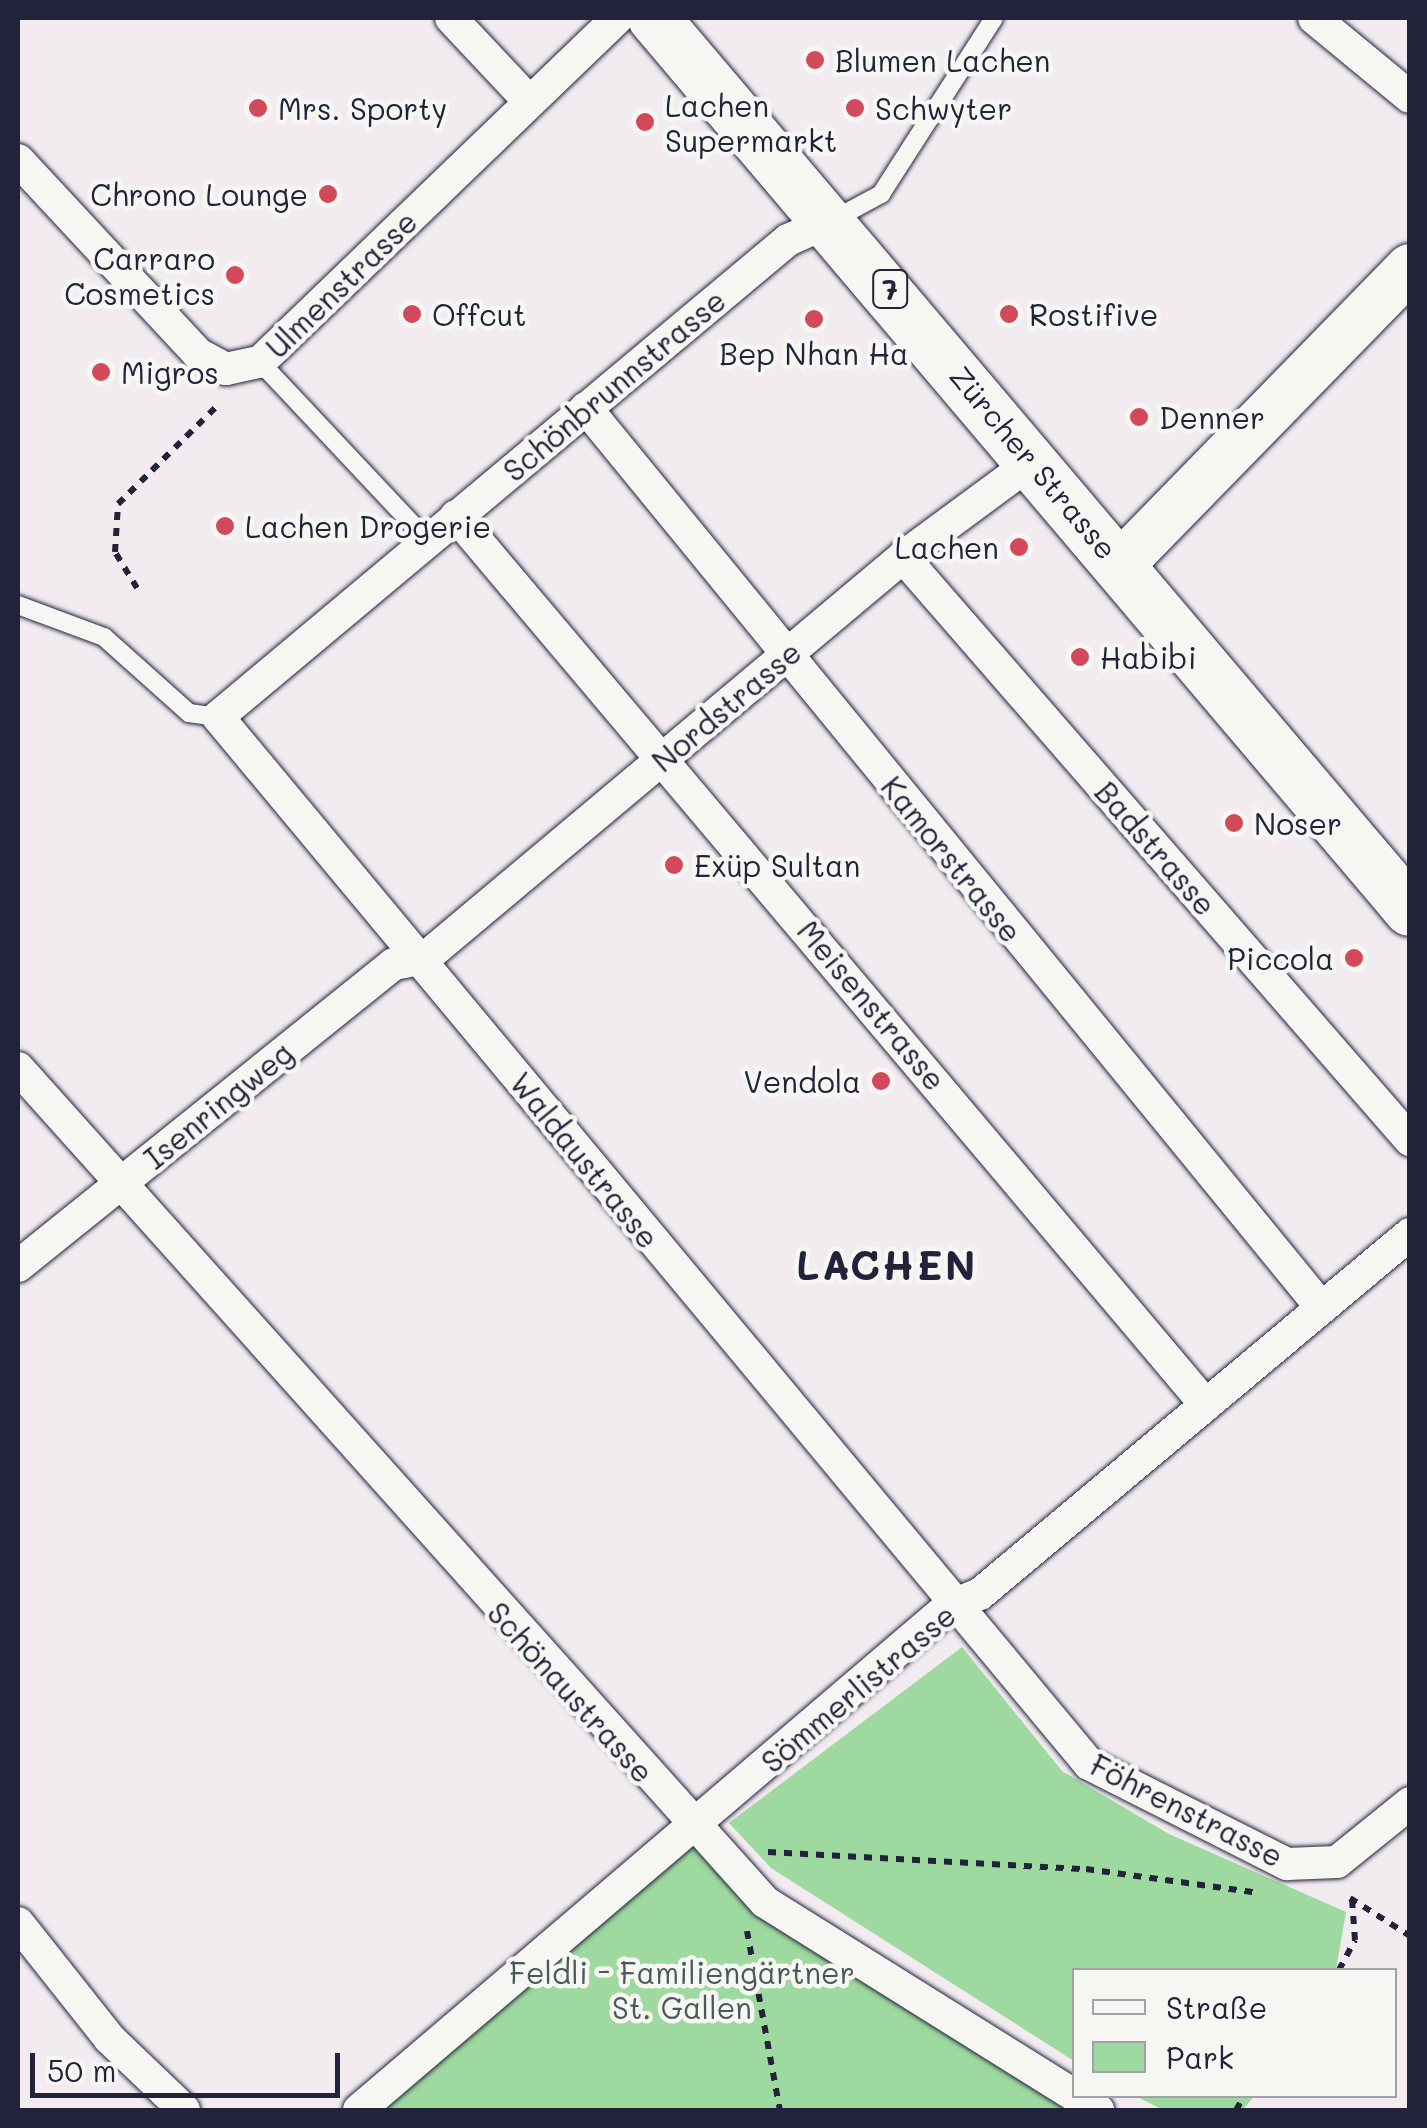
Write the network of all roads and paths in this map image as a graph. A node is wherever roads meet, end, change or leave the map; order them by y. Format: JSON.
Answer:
{"nodes":[{"id":1,"x":451,"y":18,"type":"edge"},
{"id":2,"x":618,"y":18,"type":"edge"},
{"id":3,"x":654,"y":18,"type":"edge"},
{"id":4,"x":994,"y":18,"type":"edge"},
{"id":5,"x":1314,"y":18,"type":"edge"},
{"id":6,"x":1410,"y":97,"type":"edge"},
{"id":7,"x":528,"y":99,"type":"junction"},
{"id":8,"x":18,"y":160,"type":"edge"},
{"id":9,"x":833,"y":220,"type":"junction"},
{"id":10,"x":1410,"y":268,"type":"edge"},
{"id":11,"x":260,"y":362,"type":"junction"},
{"id":12,"x":226,"y":369,"type":"junction"},
{"id":13,"x":586,"y":408,"type":"junction"},
{"id":14,"x":1033,"y":462,"type":"junction"},
{"id":15,"x":456,"y":516,"type":"junction"},
{"id":16,"x":426,"y":539,"type":"junction"},
{"id":17,"x":903,"y":557,"type":"junction"},
{"id":18,"x":1120,"y":565,"type":"junction"},
{"id":19,"x":136,"y":588,"type":"dead end"},
{"id":20,"x":18,"y":605,"type":"edge"},
{"id":21,"x":785,"y":656,"type":"junction"},
{"id":22,"x":218,"y":717,"type":"junction"},
{"id":23,"x":666,"y":757,"type":"junction"},
{"id":24,"x":1410,"y":910,"type":"edge"},
{"id":25,"x":425,"y":958,"type":"junction"},
{"id":26,"x":18,"y":1068,"type":"edge"},
{"id":27,"x":1410,"y":1140,"type":"edge"},
{"id":28,"x":120,"y":1184,"type":"junction"},
{"id":29,"x":1410,"y":1234,"type":"edge"},
{"id":30,"x":18,"y":1266,"type":"edge"},
{"id":31,"x":1322,"y":1307,"type":"junction"},
{"id":32,"x":1206,"y":1406,"type":"junction"},
{"id":33,"x":950,"y":1606,"type":"junction"},
{"id":34,"x":1410,"y":1803,"type":"edge"},
{"id":35,"x":690,"y":1826,"type":"junction"},
{"id":36,"x":756,"y":1862,"type":"dead end"},
{"id":37,"x":1266,"y":1894,"type":"dead end"},
{"id":38,"x":1352,"y":1898,"type":"junction"},
{"id":39,"x":1338,"y":1900,"type":"dead end"},
{"id":40,"x":764,"y":1902,"type":"junction"},
{"id":41,"x":18,"y":1923,"type":"edge"},
{"id":42,"x":1410,"y":1936,"type":"edge"},
{"id":43,"x":1341,"y":1968,"type":"edge"},
{"id":44,"x":1072,"y":2094,"type":"edge"},
{"id":45,"x":184,"y":2110,"type":"edge"},
{"id":46,"x":359,"y":2110,"type":"edge"},
{"id":47,"x":780,"y":2110,"type":"edge"}],
"edges":[{"from":1,"to":7,"type":"street"},
{"from":2,"to":7,"type":"street","name":"Ulmenstrasse"},
{"from":3,"to":9,"type":"main road","name":"Zürcher Strasse","number":"7"},
{"from":4,"to":9,"type":"lane"},
{"from":5,"to":6,"type":"street"},
{"from":7,"to":11,"type":"street","name":"Ulmenstrasse"},
{"from":8,"to":12,"type":"street","name":"Ulmenstrasse"},
{"from":9,"to":13,"type":"street","name":"Schönbrunnstrasse"},
{"from":9,"to":14,"type":"main road","name":"Zürcher Strasse","number":"7"},
{"from":10,"to":18,"type":"street"},
{"from":11,"to":12,"type":"street","name":"Ulmenstrasse"},
{"from":11,"to":16,"type":"lane"},
{"from":12,"to":19,"type":"path"},
{"from":13,"to":15,"type":"street","name":"Schönbrunnstrasse"},
{"from":13,"to":21,"type":"street","name":"Kamorstrasse"},
{"from":14,"to":17,"type":"street","name":"Nordstrasse"},
{"from":14,"to":18,"type":"main road","name":"Zürcher Strasse","number":"7"},
{"from":15,"to":16,"type":"street","name":"Schönbrunnstrasse"},
{"from":15,"to":23,"type":"street","name":"Meisenstrasse"},
{"from":16,"to":22,"type":"street","name":"Schönbrunnstrasse"},
{"from":17,"to":21,"type":"street","name":"Nordstrasse"},
{"from":17,"to":27,"type":"street","name":"Badstrasse"},
{"from":18,"to":24,"type":"main road","name":"Zürcher Strasse","number":"7"},
{"from":20,"to":22,"type":"lane"},
{"from":21,"to":23,"type":"street","name":"Nordstrasse"},
{"from":21,"to":31,"type":"street","name":"Kamorstrasse"},
{"from":22,"to":25,"type":"street","name":"Waldaustrasse"},
{"from":23,"to":25,"type":"street","name":"Nordstrasse"},
{"from":23,"to":32,"type":"street","name":"Meisenstrasse"},
{"from":25,"to":28,"type":"street","name":"Isenringweg"},
{"from":25,"to":33,"type":"street","name":"Waldaustrasse"},
{"from":26,"to":28,"type":"street","name":"Schönaustrasse"},
{"from":28,"to":30,"type":"street","name":"Isenringweg"},
{"from":28,"to":35,"type":"street","name":"Schönaustrasse"},
{"from":29,"to":31,"type":"street","name":"Sömmerlistrasse"},
{"from":31,"to":32,"type":"street","name":"Sömmerlistrasse"},
{"from":32,"to":33,"type":"street","name":"Sömmerlistrasse"},
{"from":33,"to":34,"type":"street","name":"Föhrenstrasse"},
{"from":33,"to":35,"type":"street","name":"Sömmerlistrasse"},
{"from":35,"to":40,"type":"street","name":"Schönaustrasse"},
{"from":35,"to":46,"type":"street","name":"Sömmerlistrasse"},
{"from":36,"to":37,"type":"path"},
{"from":38,"to":39,"type":"path"},
{"from":38,"to":42,"type":"path"},
{"from":38,"to":43,"type":"path"},
{"from":40,"to":44,"type":"street","name":"Schönaustrasse"},
{"from":40,"to":47,"type":"path"},
{"from":41,"to":45,"type":"street"}]}
